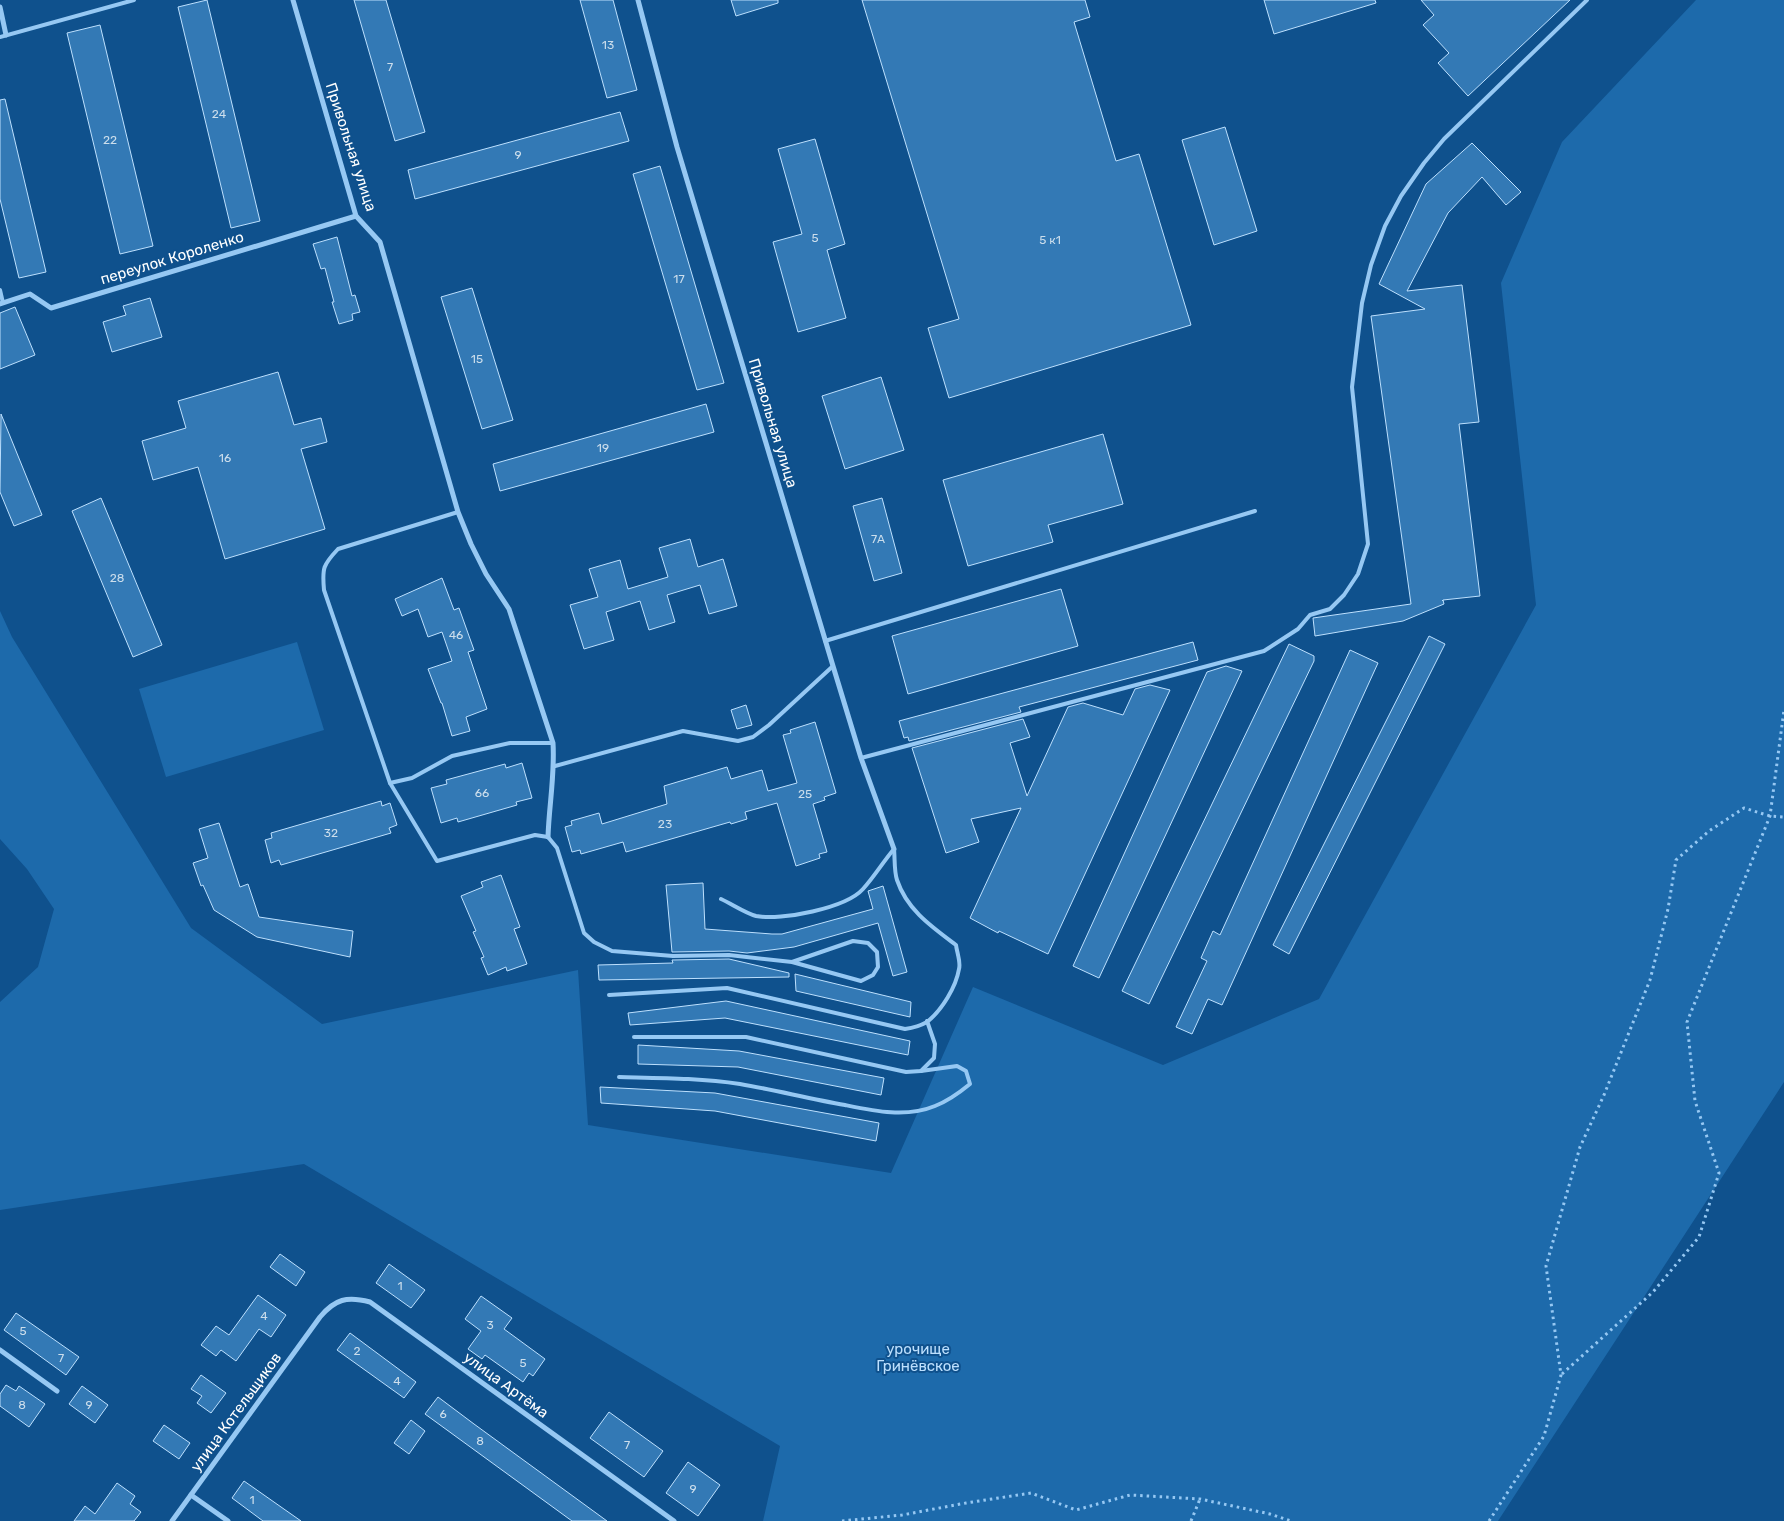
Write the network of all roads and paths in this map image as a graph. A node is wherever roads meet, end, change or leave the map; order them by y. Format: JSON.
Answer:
{"nodes":[{"id":1,"x":134,"y":0,"type":"edge"},
{"id":2,"x":293,"y":0,"type":"edge"},
{"id":3,"x":638,"y":0,"type":"edge"},
{"id":4,"x":1587,"y":0,"type":"edge"},
{"id":5,"x":0,"y":7,"type":"edge"},
{"id":6,"x":6,"y":35,"type":"junction"},
{"id":7,"x":0,"y":37,"type":"edge"},
{"id":8,"x":356,"y":216,"type":"junction"},
{"id":9,"x":0,"y":290,"type":"edge"},
{"id":10,"x":1,"y":304,"type":"edge"},
{"id":11,"x":1255,"y":511,"type":"dead end"},
{"id":12,"x":458,"y":512,"type":"junction"},
{"id":13,"x":825,"y":641,"type":"junction"},
{"id":14,"x":833,"y":666,"type":"junction"},
{"id":15,"x":1784,"y":710,"type":"edge"},
{"id":16,"x":553,"y":743,"type":"junction"},
{"id":17,"x":860,"y":758,"type":"junction"},
{"id":18,"x":554,"y":766,"type":"junction"},
{"id":19,"x":390,"y":783,"type":"junction"},
{"id":20,"x":1770,"y":816,"type":"junction"},
{"id":21,"x":1784,"y":817,"type":"edge"},
{"id":22,"x":548,"y":837,"type":"junction"},
{"id":23,"x":894,"y":849,"type":"junction"},
{"id":24,"x":721,"y":899,"type":"dead end"},
{"id":25,"x":792,"y":962,"type":"junction"},
{"id":26,"x":609,"y":995,"type":"dead end"},
{"id":27,"x":927,"y":1022,"type":"junction"},
{"id":28,"x":634,"y":1037,"type":"dead end"},
{"id":29,"x":921,"y":1071,"type":"junction"},
{"id":30,"x":619,"y":1077,"type":"dead end"},
{"id":31,"x":320,"y":1317,"type":"joint"},
{"id":32,"x":0,"y":1350,"type":"edge"},
{"id":33,"x":1561,"y":1374,"type":"junction"},
{"id":34,"x":57,"y":1391,"type":"dead end"},
{"id":35,"x":191,"y":1495,"type":"junction"},
{"id":36,"x":1200,"y":1498,"type":"junction"},
{"id":37,"x":172,"y":1521,"type":"edge"},
{"id":38,"x":228,"y":1521,"type":"edge"},
{"id":39,"x":674,"y":1521,"type":"edge"},
{"id":40,"x":842,"y":1521,"type":"edge"},
{"id":41,"x":1191,"y":1521,"type":"edge"},
{"id":42,"x":1291,"y":1521,"type":"edge"},
{"id":43,"x":1489,"y":1521,"type":"edge"}],
"edges":[{"from":1,"to":6,"type":"lane"},
{"from":2,"to":8,"type":"street","name":"Привольная улица"},
{"from":3,"to":13,"type":"street","name":"Привольная улица"},
{"from":4,"to":17,"type":"lane"},
{"from":5,"to":6,"type":"street"},
{"from":6,"to":7,"type":"lane"},
{"from":8,"to":10,"type":"street","name":"переулок Короленко"},
{"from":8,"to":12,"type":"street","name":"Привольная улица"},
{"from":9,"to":10,"type":"lane"},
{"from":11,"to":13,"type":"lane"},
{"from":12,"to":16,"type":"street","name":"Привольная улица"},
{"from":12,"to":19,"type":"lane"},
{"from":13,"to":14,"type":"street","name":"Привольная улица"},
{"from":14,"to":17,"type":"street","name":"Привольная улица"},
{"from":14,"to":18,"type":"lane"},
{"from":15,"to":20,"type":"path"},
{"from":16,"to":18,"type":"street","name":"Привольная улица"},
{"from":16,"to":19,"type":"lane"},
{"from":17,"to":23,"type":"street","name":"Привольная улица"},
{"from":18,"to":22,"type":"street","name":"Привольная улица"},
{"from":19,"to":22,"type":"lane"},
{"from":20,"to":21,"type":"path"},
{"from":20,"to":33,"type":"path"},
{"from":20,"to":33,"type":"path"},
{"from":22,"to":25,"type":"lane"},
{"from":23,"to":24,"type":"lane"},
{"from":23,"to":27,"type":"lane"},
{"from":25,"to":25,"type":"lane"},
{"from":26,"to":27,"type":"lane"},
{"from":27,"to":29,"type":"lane"},
{"from":28,"to":29,"type":"lane"},
{"from":29,"to":30,"type":"lane"},
{"from":31,"to":35,"type":"street","name":"улица Котельщиков"},
{"from":31,"to":39,"type":"street","name":"улица Артёма"},
{"from":32,"to":34,"type":"street"},
{"from":33,"to":43,"type":"path"},
{"from":35,"to":37,"type":"street","name":"улица Котельщиков"},
{"from":35,"to":38,"type":"street"},
{"from":36,"to":40,"type":"path"},
{"from":36,"to":41,"type":"path"},
{"from":36,"to":42,"type":"path"}]}
